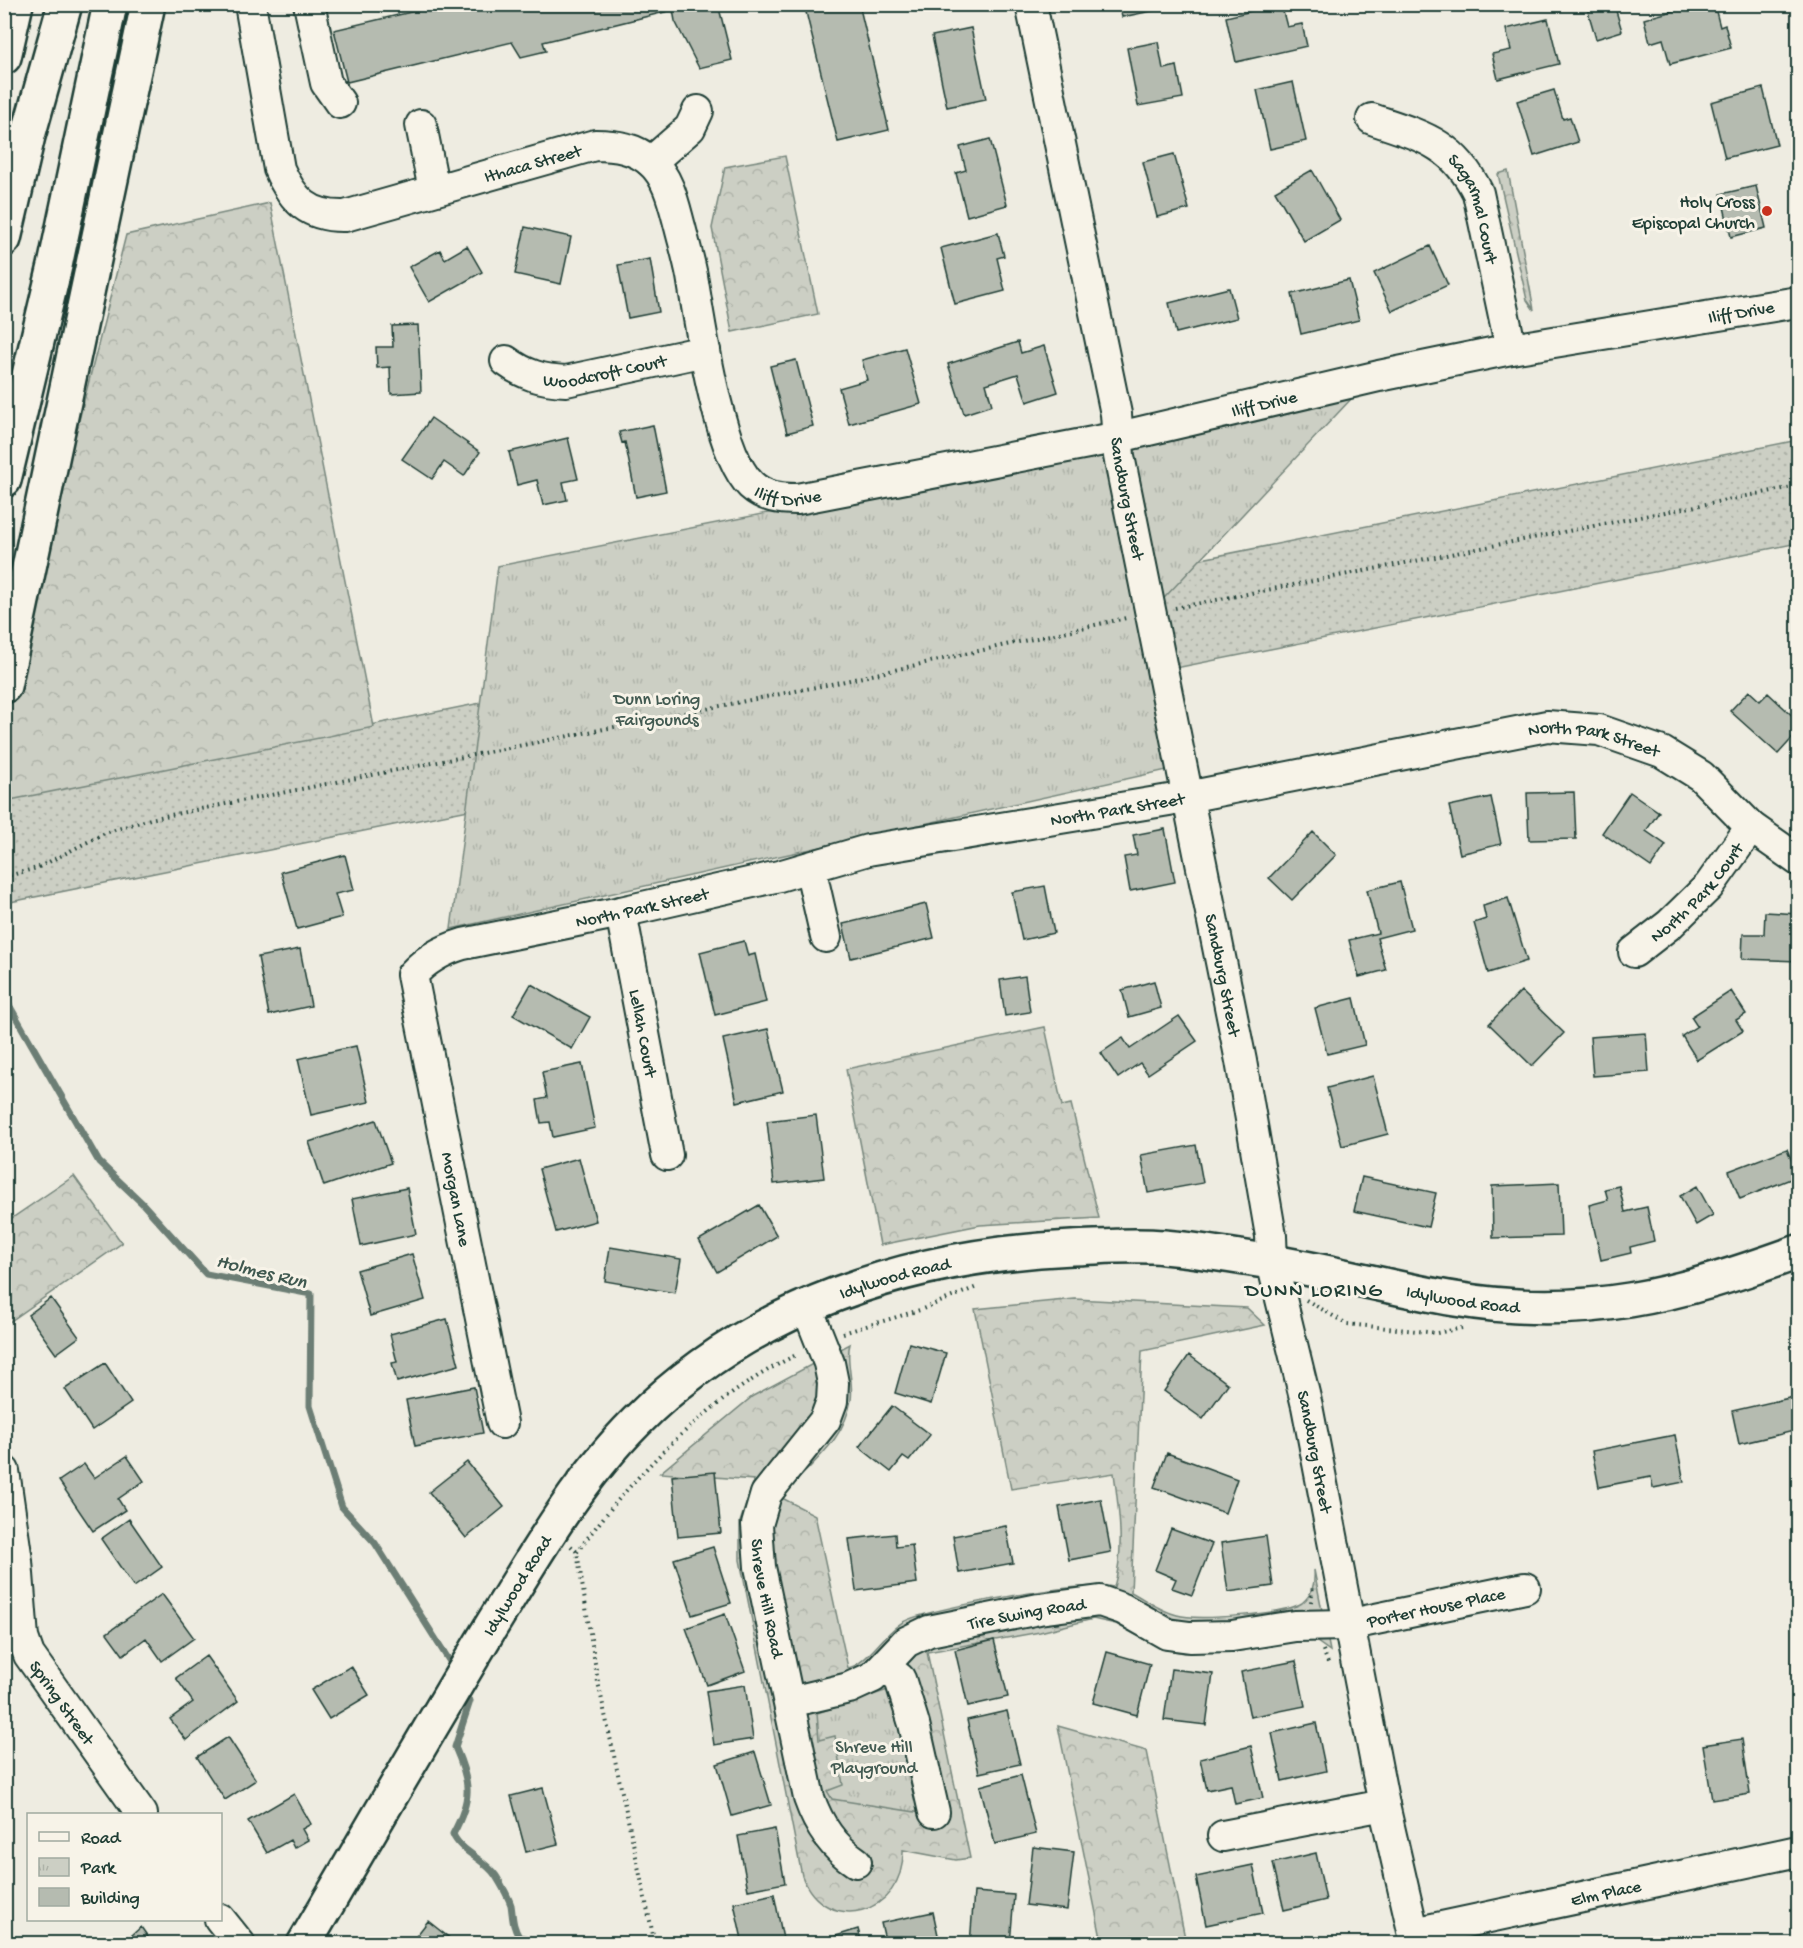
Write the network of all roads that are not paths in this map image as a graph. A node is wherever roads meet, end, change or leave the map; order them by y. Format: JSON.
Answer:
{"nodes":[{"id":1,"x":16,"y":4,"type":"edge"},
{"id":2,"x":65,"y":4,"type":"edge"},
{"id":3,"x":110,"y":4,"type":"edge"},
{"id":4,"x":148,"y":4,"type":"edge"},
{"id":5,"x":309,"y":4,"type":"edge"},
{"id":6,"x":1031,"y":4,"type":"edge"},
{"id":7,"x":255,"y":5,"type":"edge"},
{"id":8,"x":4,"y":57,"type":"edge"},
{"id":9,"x":340,"y":103,"type":"dead end"},
{"id":10,"x":1372,"y":119,"type":"dead end"},
{"id":11,"x":694,"y":120,"type":"dead end"},
{"id":12,"x":422,"y":125,"type":"dead end"},
{"id":13,"x":651,"y":162,"type":"junction"},
{"id":14,"x":434,"y":190,"type":"junction"},
{"id":15,"x":4,"y":239,"type":"edge"},
{"id":16,"x":1798,"y":302,"type":"edge"},
{"id":17,"x":1511,"y":349,"type":"junction"},
{"id":18,"x":705,"y":351,"type":"junction"},
{"id":19,"x":506,"y":362,"type":"dead end"},
{"id":20,"x":1119,"y":437,"type":"junction"},
{"id":21,"x":9,"y":467,"type":"edge"},
{"id":22,"x":740,"y":471,"type":"joint"},
{"id":23,"x":4,"y":686,"type":"edge"},
{"id":24,"x":1187,"y":797,"type":"junction"},
{"id":25,"x":1751,"y":827,"type":"junction"},
{"id":26,"x":1798,"y":860,"type":"edge"},
{"id":27,"x":810,"y":867,"type":"junction"},
{"id":28,"x":621,"y":912,"type":"junction"},
{"id":29,"x":826,"y":937,"type":"dead end"},
{"id":30,"x":1634,"y":952,"type":"dead end"},
{"id":31,"x":412,"y":975,"type":"joint"},
{"id":32,"x":667,"y":1155,"type":"dead end"},
{"id":33,"x":1798,"y":1252,"type":"edge"},
{"id":34,"x":1276,"y":1275,"type":"junction"},
{"id":35,"x":806,"y":1305,"type":"junction"},
{"id":36,"x":502,"y":1424,"type":"dead end"},
{"id":37,"x":4,"y":1472,"type":"edge"},
{"id":38,"x":1525,"y":1588,"type":"dead end"},
{"id":39,"x":1347,"y":1625,"type":"junction"},
{"id":40,"x":884,"y":1666,"type":"junction"},
{"id":41,"x":790,"y":1702,"type":"junction"},
{"id":42,"x":1384,"y":1804,"type":"junction"},
{"id":43,"x":934,"y":1812,"type":"dead end"},
{"id":44,"x":141,"y":1813,"type":"edge"},
{"id":45,"x":1223,"y":1836,"type":"dead end"},
{"id":46,"x":1798,"y":1851,"type":"edge"},
{"id":47,"x":856,"y":1862,"type":"dead end"},
{"id":48,"x":222,"y":1921,"type":"edge"},
{"id":49,"x":1415,"y":1938,"type":"edge"},
{"id":50,"x":240,"y":1944,"type":"edge"},
{"id":51,"x":304,"y":1944,"type":"edge"}],
"edges":[{"from":1,"to":8,"type":"main road"},
{"from":2,"to":15,"type":"main road"},
{"from":3,"to":21,"type":"main road"},
{"from":4,"to":23,"type":"main road"},
{"from":5,"to":9,"type":"street"},
{"from":6,"to":20,"type":"street","name":"Sandburg Street"},
{"from":7,"to":14,"type":"street","name":"Ithaca Street"},
{"from":10,"to":17,"type":"street","name":"Sagarmal Court"},
{"from":11,"to":13,"type":"street"},
{"from":12,"to":14,"type":"street"},
{"from":13,"to":14,"type":"street","name":"Ithaca Street"},
{"from":13,"to":18,"type":"street","name":"Ithaca Street"},
{"from":16,"to":17,"type":"street","name":"Iliff Drive"},
{"from":17,"to":20,"type":"street","name":"Iliff Drive"},
{"from":18,"to":19,"type":"street","name":"Woodcroft Court"},
{"from":18,"to":22,"type":"street","name":"Ithaca Street"},
{"from":20,"to":22,"type":"street","name":"Iliff Drive"},
{"from":20,"to":24,"type":"street","name":"Sandburg Street"},
{"from":24,"to":25,"type":"street","name":"North Park Street"},
{"from":24,"to":27,"type":"street","name":"North Park Street"},
{"from":24,"to":34,"type":"street","name":"Sandburg Street"},
{"from":25,"to":26,"type":"street","name":"North Park Street"},
{"from":25,"to":30,"type":"street","name":"North Park Court"},
{"from":27,"to":28,"type":"street","name":"North Park Street"},
{"from":27,"to":29,"type":"street"},
{"from":28,"to":31,"type":"street","name":"North Park Street"},
{"from":28,"to":32,"type":"street","name":"Lellah Court"},
{"from":31,"to":36,"type":"street","name":"Morgan Lane"},
{"from":33,"to":34,"type":"main road","name":"Idylwood Road"},
{"from":34,"to":35,"type":"main road","name":"Idylwood Road"},
{"from":34,"to":39,"type":"street","name":"Sandburg Street"},
{"from":35,"to":41,"type":"street","name":"Shreve Hill Road"},
{"from":35,"to":51,"type":"main road","name":"Idylwood Road"},
{"from":37,"to":44,"type":"street","name":"Spring Street"},
{"from":38,"to":39,"type":"street","name":"Porter House Place"},
{"from":39,"to":40,"type":"street","name":"Tire Swing Road"},
{"from":39,"to":42,"type":"street","name":"Sandburg Street"},
{"from":40,"to":41,"type":"street","name":"Tire Swing Road"},
{"from":40,"to":43,"type":"street"},
{"from":41,"to":47,"type":"street","name":"Shreve Hill Road"},
{"from":42,"to":45,"type":"street"},
{"from":42,"to":49,"type":"street","name":"Sandburg Street"},
{"from":46,"to":49,"type":"street","name":"Elm Place"},
{"from":48,"to":50,"type":"street"}]}
